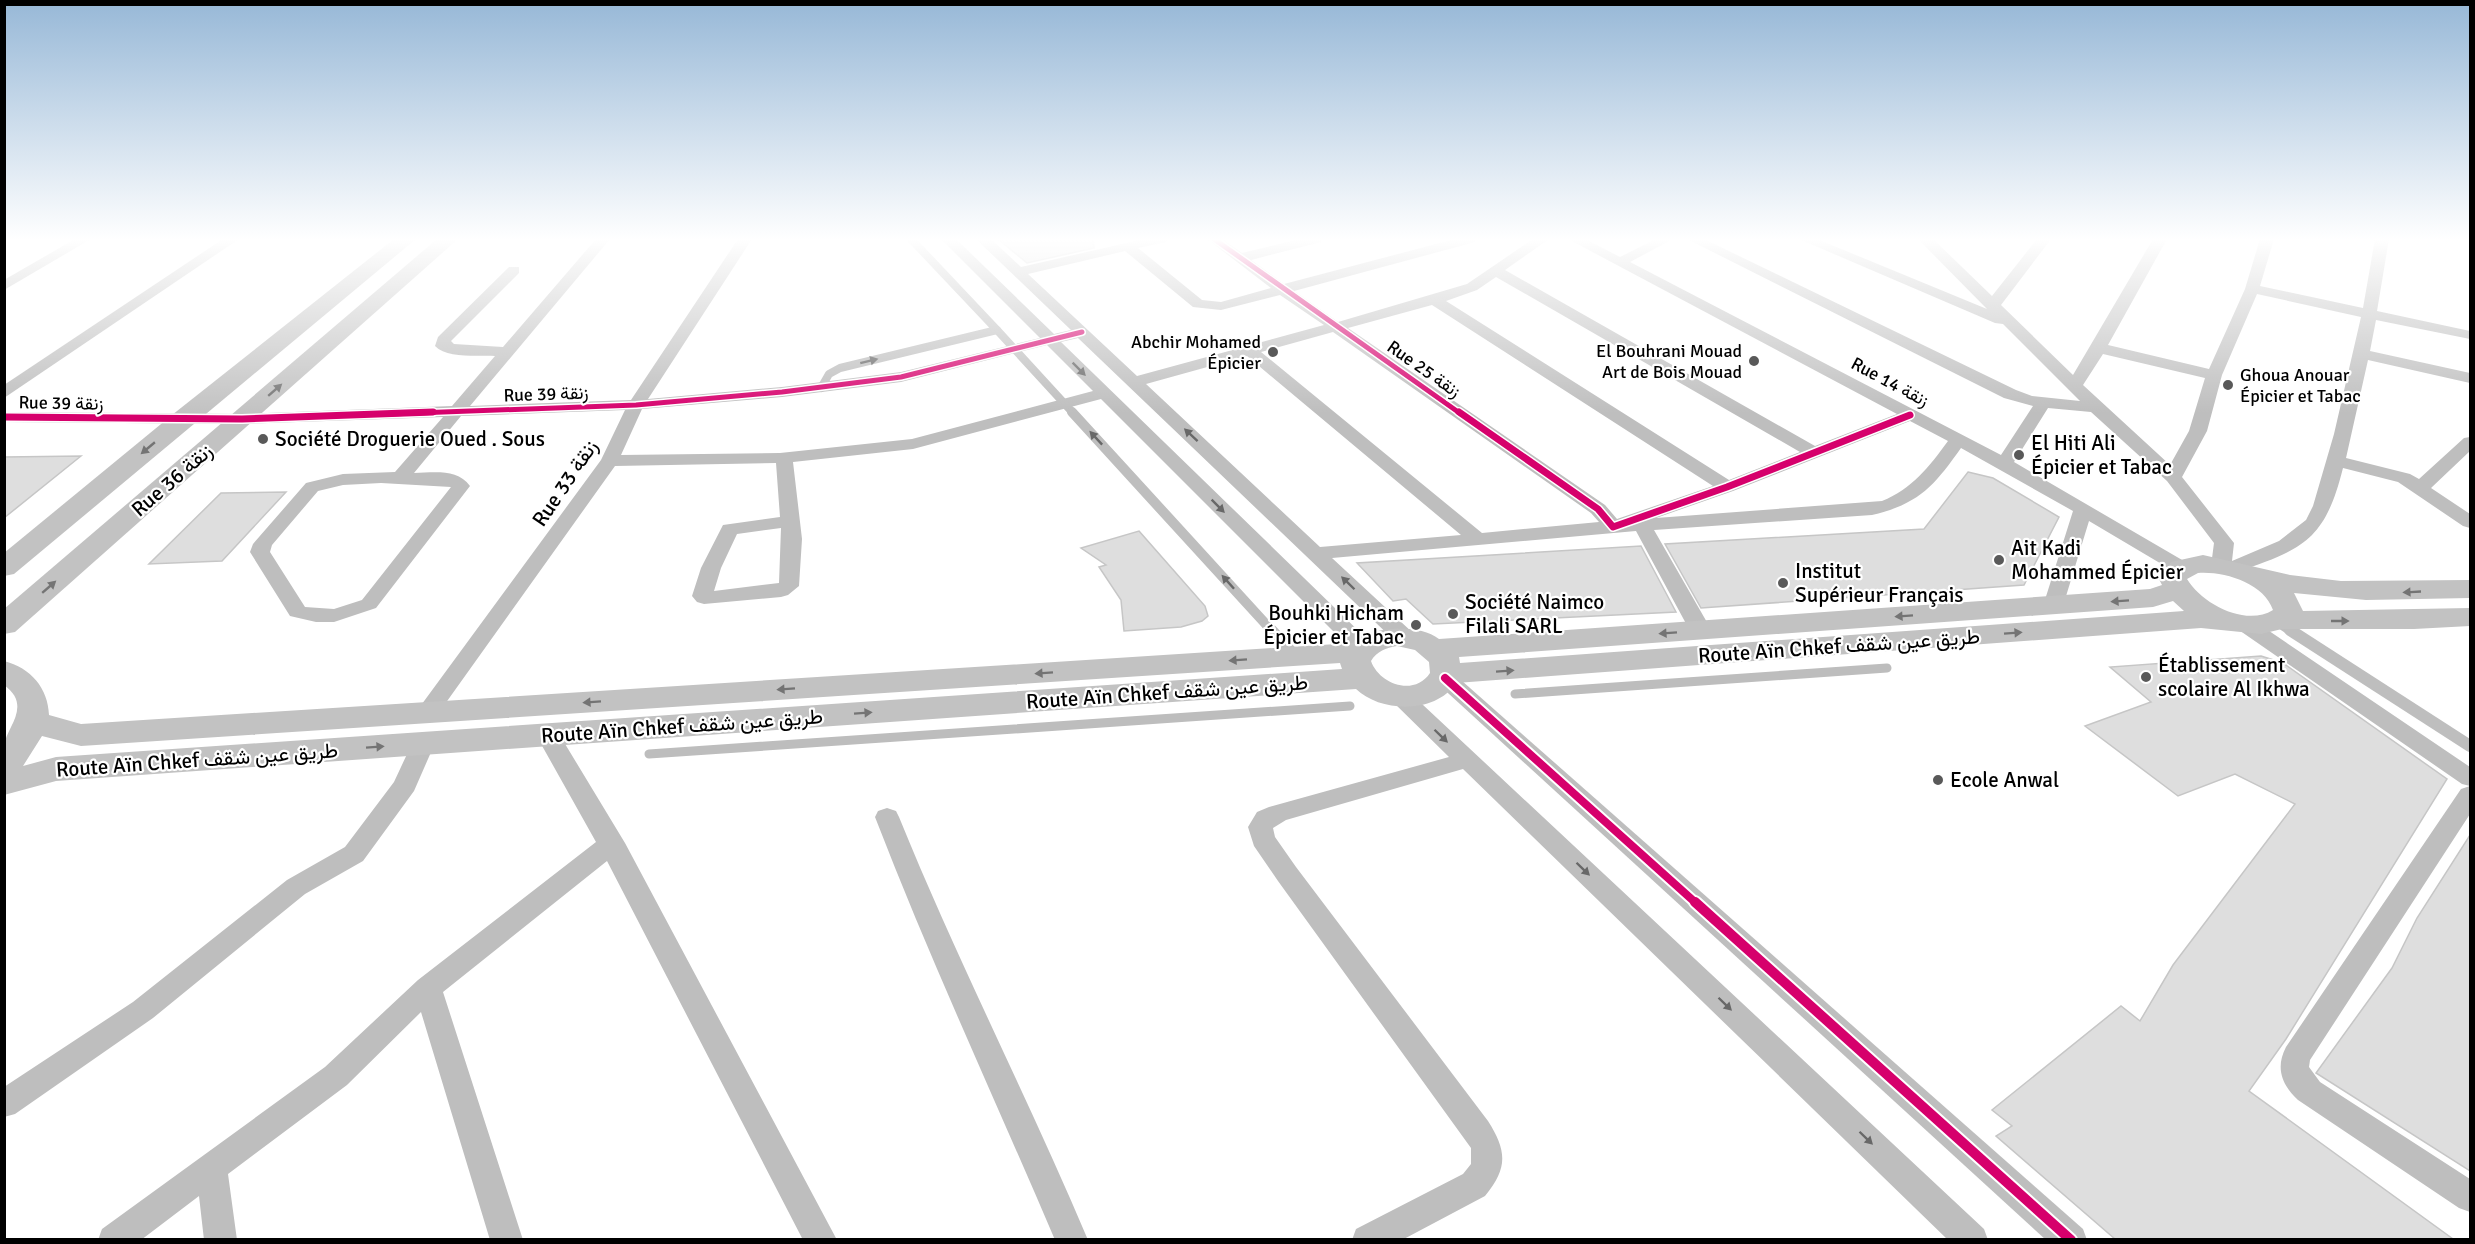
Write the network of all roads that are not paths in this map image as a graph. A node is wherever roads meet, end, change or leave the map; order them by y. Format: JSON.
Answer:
{"nodes":[{"id":1,"x":145,"y":297,"type":"edge"},
{"id":2,"x":334,"y":297,"type":"edge"},
{"id":3,"x":382,"y":297,"type":"edge"},
{"id":4,"x":487,"y":297,"type":"edge"},
{"id":5,"x":553,"y":297,"type":"edge"},
{"id":6,"x":707,"y":297,"type":"edge"},
{"id":7,"x":966,"y":297,"type":"edge"},
{"id":8,"x":1007,"y":297,"type":"edge"},
{"id":9,"x":1045,"y":297,"type":"edge"},
{"id":10,"x":1189,"y":297,"type":"edge"},
{"id":11,"x":1259,"y":297,"type":"edge"},
{"id":12,"x":1293,"y":297,"type":"edge"},
{"id":13,"x":1443,"y":297,"type":"edge"},
{"id":14,"x":1542,"y":297,"type":"edge"},
{"id":15,"x":1686,"y":297,"type":"edge"},
{"id":16,"x":1812,"y":297,"type":"edge"},
{"id":17,"x":1945,"y":297,"type":"edge"},
{"id":18,"x":1983,"y":297,"type":"edge"},
{"id":19,"x":1999,"y":297,"type":"edge"},
{"id":20,"x":2128,"y":297,"type":"edge"},
{"id":21,"x":2248,"y":297,"type":"edge"},
{"id":22,"x":2291,"y":297,"type":"edge"},
{"id":23,"x":2371,"y":297,"type":"edge"},
{"id":24,"x":1434,"y":300,"type":"junction"},
{"id":25,"x":1992,"y":306,"type":"junction"},
{"id":26,"x":2368,"y":313,"type":"junction"},
{"id":27,"x":2009,"y":324,"type":"junction"},
{"id":28,"x":1336,"y":326,"type":"junction"},
{"id":29,"x":997,"y":330,"type":"junction"},
{"id":30,"x":1082,"y":332,"type":"junction"},
{"id":31,"x":2470,"y":335,"type":"edge"},
{"id":32,"x":1050,"y":340,"type":"junction"},
{"id":33,"x":2099,"y":348,"type":"junction"},
{"id":34,"x":1014,"y":350,"type":"junction"},
{"id":35,"x":1249,"y":350,"type":"junction"},
{"id":36,"x":506,"y":352,"type":"junction"},
{"id":37,"x":2360,"y":353,"type":"junction"},
{"id":38,"x":2214,"y":375,"type":"junction"},
{"id":39,"x":2470,"y":378,"type":"edge"},
{"id":40,"x":1134,"y":382,"type":"junction"},
{"id":41,"x":2074,"y":386,"type":"junction"},
{"id":42,"x":821,"y":388,"type":"junction"},
{"id":43,"x":4,"y":393,"type":"edge"},
{"id":44,"x":1104,"y":393,"type":"junction"},
{"id":45,"x":2043,"y":403,"type":"junction"},
{"id":46,"x":1064,"y":404,"type":"junction"},
{"id":47,"x":636,"y":405,"type":"junction"},
{"id":48,"x":2096,"y":407,"type":"junction"},
{"id":49,"x":454,"y":413,"type":"junction"},
{"id":50,"x":1910,"y":415,"type":"junction"},
{"id":51,"x":4,"y":417,"type":"edge"},
{"id":52,"x":242,"y":419,"type":"junction"},
{"id":53,"x":182,"y":420,"type":"junction"},
{"id":54,"x":1958,"y":440,"type":"junction"},
{"id":55,"x":2470,"y":442,"type":"edge"},
{"id":56,"x":1814,"y":453,"type":"junction"},
{"id":57,"x":784,"y":457,"type":"junction"},
{"id":58,"x":610,"y":461,"type":"junction"},
{"id":59,"x":2336,"y":461,"type":"junction"},
{"id":60,"x":2004,"y":464,"type":"junction"},
{"id":61,"x":2173,"y":477,"type":"junction"},
{"id":62,"x":398,"y":480,"type":"junction"},
{"id":63,"x":1726,"y":487,"type":"junction"},
{"id":64,"x":2421,"y":487,"type":"junction"},
{"id":65,"x":2083,"y":508,"type":"junction"},
{"id":66,"x":790,"y":521,"type":"junction"},
{"id":67,"x":2470,"y":522,"type":"edge"},
{"id":68,"x":1613,"y":527,"type":"junction"},
{"id":69,"x":1643,"y":527,"type":"junction"},
{"id":70,"x":1478,"y":539,"type":"junction"},
{"id":71,"x":1316,"y":553,"type":"junction"},
{"id":72,"x":4,"y":568,"type":"edge"},
{"id":73,"x":2236,"y":570,"type":"junction"},
{"id":74,"x":2179,"y":579,"type":"junction"},
{"id":75,"x":2470,"y":589,"type":"edge"},
{"id":76,"x":2052,"y":606,"type":"junction"},
{"id":77,"x":2470,"y":617,"type":"edge"},
{"id":78,"x":2280,"y":621,"type":"junction"},
{"id":79,"x":2237,"y":622,"type":"junction"},
{"id":80,"x":4,"y":625,"type":"edge"},
{"id":81,"x":1701,"y":631,"type":"junction"},
{"id":82,"x":1405,"y":638,"type":"junction"},
{"id":83,"x":1295,"y":656,"type":"junction"},
{"id":84,"x":1361,"y":659,"type":"junction"},
{"id":85,"x":1442,"y":667,"type":"junction"},
{"id":86,"x":4,"y":671,"type":"edge"},
{"id":87,"x":1399,"y":695,"type":"junction"},
{"id":88,"x":33,"y":722,"type":"junction"},
{"id":89,"x":425,"y":728,"type":"junction"},
{"id":90,"x":548,"y":735,"type":"junction"},
{"id":91,"x":2470,"y":746,"type":"edge"},
{"id":92,"x":1467,"y":760,"type":"junction"},
{"id":93,"x":4,"y":766,"type":"edge"},
{"id":94,"x":2470,"y":778,"type":"edge"},
{"id":95,"x":4,"y":783,"type":"edge"},
{"id":96,"x":2470,"y":795,"type":"edge"},
{"id":97,"x":886,"y":817,"type":"dead end"},
{"id":98,"x":612,"y":843,"type":"junction"},
{"id":99,"x":428,"y":988,"type":"junction"},
{"id":100,"x":4,"y":1104,"type":"edge"},
{"id":101,"x":212,"y":1167,"type":"junction"},
{"id":102,"x":2470,"y":1197,"type":"edge"},
{"id":103,"x":114,"y":1239,"type":"edge"},
{"id":104,"x":221,"y":1239,"type":"edge"},
{"id":105,"x":507,"y":1239,"type":"edge"},
{"id":106,"x":821,"y":1239,"type":"edge"},
{"id":107,"x":1072,"y":1239,"type":"edge"},
{"id":108,"x":1368,"y":1239,"type":"edge"},
{"id":109,"x":1972,"y":1239,"type":"edge"},
{"id":110,"x":2071,"y":1239,"type":"edge"}],
"edges":[{"from":1,"to":43,"type":"street"},
{"from":2,"to":53,"type":"main road","name":"Rue 36 زنقة"},
{"from":52,"to":3,"type":"main road","name":"Rue 36 زنقة","one_way":true},
{"from":4,"to":36,"type":"street"},
{"from":5,"to":36,"type":"street"},
{"from":6,"to":47,"type":"street","name":"Rue 33 زنقة"},
{"from":7,"to":29,"type":"lane"},
{"from":8,"to":32,"type":"street"},
{"from":9,"to":30,"type":"street"},
{"from":10,"to":11,"type":"street"},
{"from":12,"to":28,"type":"street","name":"Rue 25 زنقة"},
{"from":13,"to":24,"type":"street"},
{"from":14,"to":56,"type":"street"},
{"from":15,"to":50,"type":"street","name":"Rue 14 زنقة"},
{"from":16,"to":45,"type":"street"},
{"from":17,"to":27,"type":"street"},
{"from":18,"to":25,"type":"street"},
{"from":19,"to":25,"type":"street"},
{"from":20,"to":33,"type":"street"},
{"from":21,"to":38,"type":"street"},
{"from":22,"to":26,"type":"street"},
{"from":23,"to":26,"type":"street"},
{"from":24,"to":28,"type":"street"},
{"from":24,"to":63,"type":"street"},
{"from":25,"to":27,"type":"street"},
{"from":26,"to":31,"type":"street"},
{"from":26,"to":37,"type":"street"},
{"from":27,"to":41,"type":"street"},
{"from":28,"to":35,"type":"street"},
{"from":28,"to":68,"type":"street","name":"Rue 25 زنقة"},
{"from":29,"to":34,"type":"lane"},
{"from":42,"to":29,"type":"lane","one_way":true},
{"from":30,"to":32,"type":"street","name":"Rue 39 زنقة"},
{"from":30,"to":40,"type":"street"},
{"from":32,"to":34,"type":"street","name":"Rue 39 زنقة"},
{"from":32,"to":44,"type":"street","one_way":true},
{"from":33,"to":38,"type":"street"},
{"from":33,"to":41,"type":"street"},
{"from":34,"to":42,"type":"street","name":"Rue 39 زنقة"},
{"from":34,"to":46,"type":"lane"},
{"from":35,"to":40,"type":"street"},
{"from":35,"to":70,"type":"street"},
{"from":36,"to":49,"type":"street"},
{"from":37,"to":39,"type":"street"},
{"from":37,"to":59,"type":"street"},
{"from":38,"to":61,"type":"street"},
{"from":71,"to":40,"type":"street","one_way":true},
{"from":41,"to":48,"type":"street"},
{"from":42,"to":47,"type":"street","name":"Rue 39 زنقة"},
{"from":44,"to":46,"type":"street"},
{"from":44,"to":84,"type":"street","one_way":true},
{"from":45,"to":48,"type":"street"},
{"from":45,"to":60,"type":"street"},
{"from":46,"to":57,"type":"street"},
{"from":83,"to":46,"type":"lane","one_way":true},
{"from":47,"to":49,"type":"street","name":"Rue 39 زنقة"},
{"from":47,"to":58,"type":"street","name":"Rue 33 زنقة"},
{"from":48,"to":61,"type":"street"},
{"from":49,"to":52,"type":"street","name":"Rue 39 زنقة"},
{"from":49,"to":62,"type":"street"},
{"from":50,"to":54,"type":"street","name":"Rue 14 زنقة"},
{"from":50,"to":56,"type":"street"},
{"from":51,"to":53,"type":"street","name":"Rue 39 زنقة"},
{"from":52,"to":53,"type":"street","name":"Rue 39 زنقة"},
{"from":80,"to":52,"type":"main road","name":"Rue 36 زنقة","one_way":true},
{"from":53,"to":72,"type":"main road","name":"Rue 36 زنقة","one_way":true},
{"from":54,"to":60,"type":"street","name":"Rue 14 زنقة"},
{"from":54,"to":69,"type":"street"},
{"from":55,"to":64,"type":"street"},
{"from":56,"to":63,"type":"street"},
{"from":57,"to":58,"type":"street"},
{"from":57,"to":66,"type":"street"},
{"from":58,"to":89,"type":"street","name":"Rue 33 زنقة"},
{"from":59,"to":64,"type":"street"},
{"from":59,"to":73,"type":"street"},
{"from":60,"to":65,"type":"street","name":"Rue 14 زنقة"},
{"from":61,"to":73,"type":"street"},
{"from":62,"to":62,"type":"street"},
{"from":63,"to":68,"type":"street"},
{"from":64,"to":67,"type":"street"},
{"from":65,"to":74,"type":"street","name":"Rue 14 زنقة"},
{"from":65,"to":76,"type":"street"},
{"from":66,"to":66,"type":"street"},
{"from":68,"to":69,"type":"street"},
{"from":68,"to":70,"type":"street"},
{"from":69,"to":81,"type":"street"},
{"from":70,"to":71,"type":"street"},
{"from":82,"to":71,"type":"street","one_way":true},
{"from":73,"to":74,"type":"main road","name":"Route Aïn Chkef طريق عين شقف"},
{"from":75,"to":73,"type":"main road","one_way":true},
{"from":73,"to":78,"type":"main road"},
{"from":74,"to":76,"type":"main road","name":"Route Aïn Chkef طريق عين شقف","one_way":true},
{"from":74,"to":79,"type":"main road"},
{"from":76,"to":81,"type":"main road","name":"Route Aïn Chkef طريق عين شقف","one_way":true},
{"from":78,"to":77,"type":"main road","one_way":true},
{"from":78,"to":79,"type":"main road","name":"Route Aïn Chkef طريق عين شقف"},
{"from":78,"to":91,"type":"lane"},
{"from":85,"to":79,"type":"main road","name":"Route Aïn Chkef طريق عين شقف","one_way":true},
{"from":79,"to":94,"type":"street"},
{"from":81,"to":85,"type":"main road","name":"Route Aïn Chkef طريق عين شقف","one_way":true},
{"from":82,"to":84,"type":"main road"},
{"from":82,"to":85,"type":"main road"},
{"from":83,"to":84,"type":"main road","name":"Route Aïn Chkef طريق عين شقف"},
{"from":83,"to":89,"type":"main road","name":"Route Aïn Chkef طريق عين شقف","one_way":true},
{"from":84,"to":87,"type":"main road"},
{"from":90,"to":84,"type":"main road","name":"Route Aïn Chkef طريق عين شقف","one_way":true},
{"from":85,"to":87,"type":"main road"},
{"from":85,"to":110,"type":"street"},
{"from":86,"to":88,"type":"main road"},
{"from":87,"to":92,"type":"street","one_way":true},
{"from":88,"to":89,"type":"main road","name":"Route Aïn Chkef طريق عين شقف"},
{"from":88,"to":93,"type":"main road"},
{"from":89,"to":90,"type":"main road","name":"Route Aïn Chkef طريق عين شقف"},
{"from":95,"to":89,"type":"main road","name":"Route Aïn Chkef طريق عين شقف","one_way":true},
{"from":89,"to":100,"type":"street","name":"Rue 33 زنقة"},
{"from":90,"to":98,"type":"street"},
{"from":92,"to":108,"type":"street"},
{"from":92,"to":109,"type":"street","one_way":true},
{"from":96,"to":102,"type":"street"},
{"from":97,"to":107,"type":"street"},
{"from":98,"to":99,"type":"street"},
{"from":98,"to":106,"type":"street"},
{"from":99,"to":101,"type":"street"},
{"from":99,"to":105,"type":"street"},
{"from":101,"to":103,"type":"street"},
{"from":101,"to":104,"type":"street"}]}
